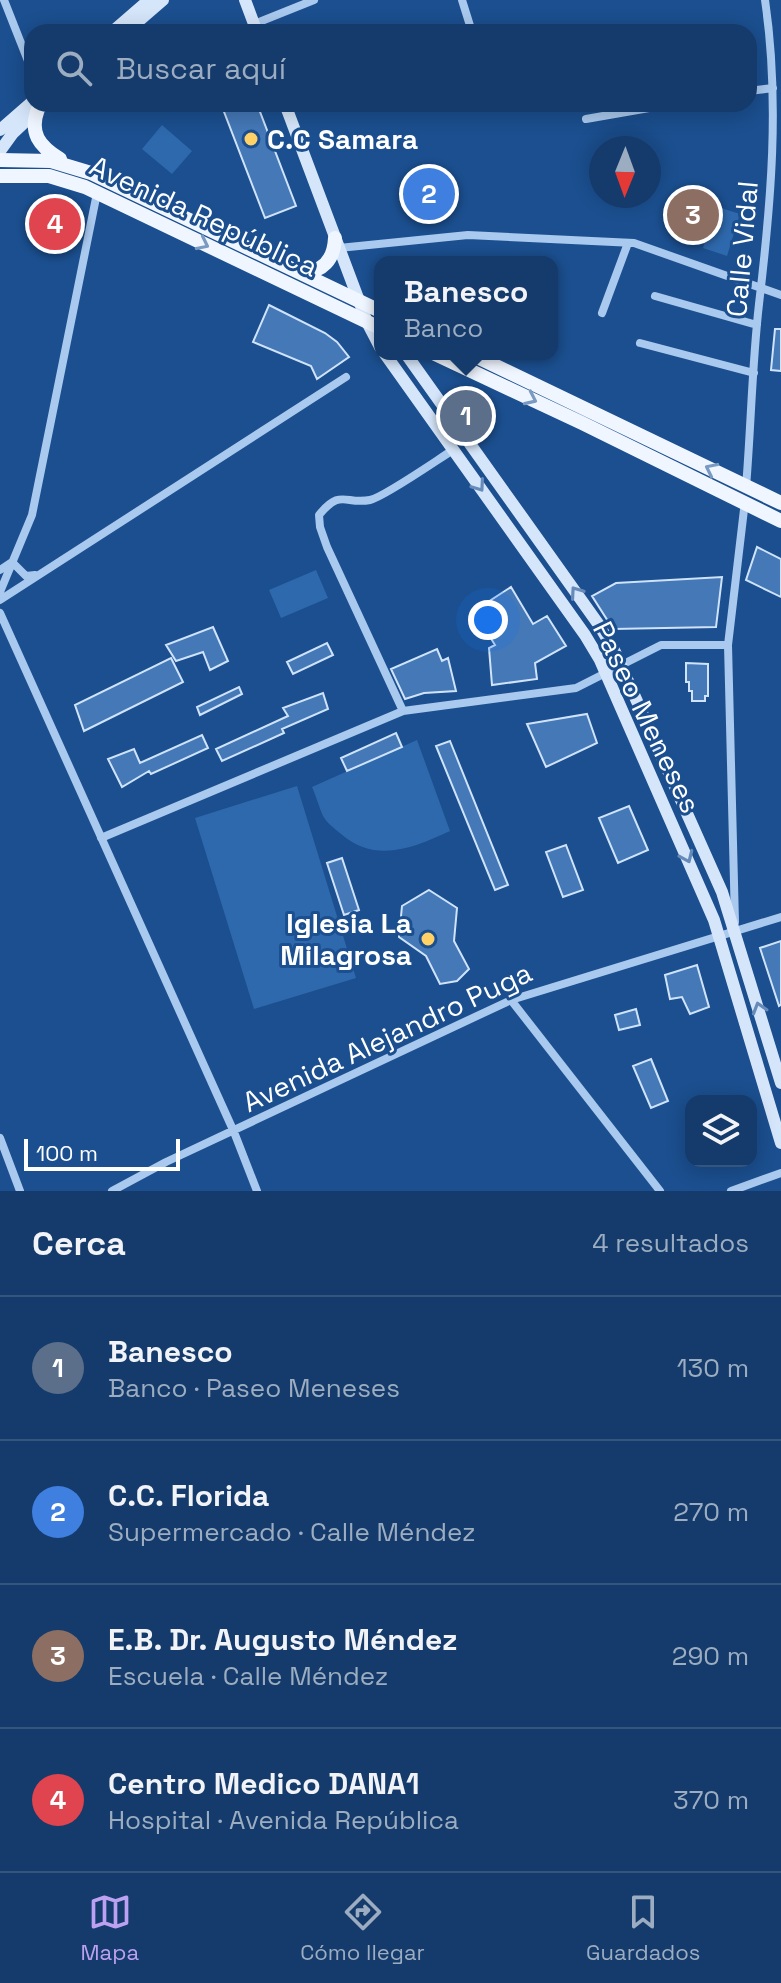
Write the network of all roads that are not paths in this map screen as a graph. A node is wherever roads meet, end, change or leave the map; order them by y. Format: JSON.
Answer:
{"nodes":[{"id":1,"x":4,"y":0,"type":"edge"},
{"id":2,"x":149,"y":0,"type":"edge"},
{"id":3,"x":163,"y":0,"type":"edge"},
{"id":4,"x":245,"y":0,"type":"edge"},
{"id":5,"x":314,"y":0,"type":"edge"},
{"id":6,"x":462,"y":0,"type":"edge"},
{"id":7,"x":765,"y":0,"type":"edge"},
{"id":8,"x":121,"y":24,"type":"edge"},
{"id":9,"x":135,"y":24,"type":"edge"},
{"id":10,"x":254,"y":24,"type":"edge"},
{"id":11,"x":264,"y":24,"type":"edge"},
{"id":12,"x":470,"y":24,"type":"edge"},
{"id":13,"x":24,"y":51,"type":"edge"},
{"id":14,"x":773,"y":88,"type":"junction"},
{"id":15,"x":757,"y":90,"type":"edge"},
{"id":16,"x":27,"y":112,"type":"edge"},
{"id":17,"x":32,"y":112,"type":"edge"},
{"id":18,"x":36,"y":112,"type":"edge"},
{"id":19,"x":288,"y":112,"type":"edge"},
{"id":20,"x":626,"y":112,"type":"edge"},
{"id":21,"x":586,"y":119,"type":"dead end"},
{"id":22,"x":0,"y":130,"type":"edge"},
{"id":23,"x":0,"y":151,"type":"edge"},
{"id":24,"x":0,"y":160,"type":"edge"},
{"id":25,"x":70,"y":165,"type":"junction"},
{"id":26,"x":0,"y":176,"type":"edge"},
{"id":27,"x":97,"y":193,"type":"junction"},
{"id":28,"x":337,"y":243,"type":"junction"},
{"id":29,"x":628,"y":243,"type":"junction"},
{"id":30,"x":295,"y":271,"type":"junction"},
{"id":31,"x":762,"y":288,"type":"junction"},
{"id":32,"x":781,"y":295,"type":"edge"},
{"id":33,"x":655,"y":296,"type":"dead end"},
{"id":34,"x":359,"y":301,"type":"junction"},
{"id":35,"x":374,"y":308,"type":"edge"},
{"id":36,"x":602,"y":313,"type":"dead end"},
{"id":37,"x":374,"y":321,"type":"edge"},
{"id":38,"x":374,"y":323,"type":"edge"},
{"id":39,"x":757,"y":325,"type":"junction"},
{"id":40,"x":640,"y":343,"type":"dead end"},
{"id":41,"x":389,"y":360,"type":"edge"},
{"id":42,"x":410,"y":360,"type":"edge"},
{"id":43,"x":447,"y":360,"type":"edge"},
{"id":44,"x":484,"y":360,"type":"edge"},
{"id":45,"x":754,"y":373,"type":"junction"},
{"id":46,"x":346,"y":377,"type":"dead end"},
{"id":47,"x":453,"y":450,"type":"junction"},
{"id":48,"x":747,"y":486,"type":"junction"},
{"id":49,"x":745,"y":503,"type":"junction"},
{"id":50,"x":781,"y":503,"type":"edge"},
{"id":51,"x":781,"y":521,"type":"edge"},
{"id":52,"x":12,"y":562,"type":"junction"},
{"id":53,"x":0,"y":570,"type":"edge"},
{"id":54,"x":37,"y":575,"type":"junction"},
{"id":55,"x":0,"y":592,"type":"edge"},
{"id":56,"x":0,"y":600,"type":"edge"},
{"id":57,"x":0,"y":613,"type":"edge"},
{"id":58,"x":728,"y":645,"type":"junction"},
{"id":59,"x":621,"y":667,"type":"junction"},
{"id":60,"x":606,"y":673,"type":"junction"},
{"id":61,"x":403,"y":711,"type":"junction"},
{"id":62,"x":101,"y":838,"type":"junction"},
{"id":63,"x":781,"y":917,"type":"edge"},
{"id":64,"x":736,"y":931,"type":"junction"},
{"id":65,"x":719,"y":936,"type":"junction"},
{"id":66,"x":511,"y":1000,"type":"junction"},
{"id":67,"x":781,"y":1083,"type":"edge"},
{"id":68,"x":234,"y":1132,"type":"junction"},
{"id":69,"x":0,"y":1138,"type":"edge"},
{"id":70,"x":781,"y":1143,"type":"edge"},
{"id":71,"x":781,"y":1173,"type":"edge"},
{"id":72,"x":20,"y":1191,"type":"edge"},
{"id":73,"x":112,"y":1191,"type":"edge"},
{"id":74,"x":257,"y":1191,"type":"edge"},
{"id":75,"x":660,"y":1191,"type":"edge"},
{"id":76,"x":731,"y":1191,"type":"edge"}],
"edges":[{"from":1,"to":13,"type":"street"},
{"from":2,"to":8,"type":"street"},
{"from":3,"to":9,"type":"street"},
{"from":4,"to":10,"type":"street"},
{"from":5,"to":11,"type":"street"},
{"from":6,"to":12,"type":"street"},
{"from":7,"to":14,"type":"street","name":"Calle Vidal"},
{"from":14,"to":15,"type":"street"},
{"from":14,"to":31,"type":"street","name":"Calle Vidal"},
{"from":16,"to":22,"type":"street"},
{"from":17,"to":23,"type":"street"},
{"from":18,"to":25,"type":"main road"},
{"from":19,"to":28,"type":"street"},
{"from":20,"to":21,"type":"street"},
{"from":24,"to":25,"type":"main road"},
{"from":25,"to":30,"type":"main road","name":"Avenida República"},
{"from":26,"to":27,"type":"main road","name":"Avenida República"},
{"from":27,"to":38,"type":"main road","name":"Avenida República","one_way":true},
{"from":27,"to":52,"type":"street"},
{"from":28,"to":29,"type":"street"},
{"from":28,"to":30,"type":"main road"},
{"from":28,"to":34,"type":"street"},
{"from":29,"to":31,"type":"street"},
{"from":29,"to":36,"type":"street"},
{"from":30,"to":34,"type":"main road","name":"Avenida República"},
{"from":31,"to":32,"type":"street"},
{"from":31,"to":39,"type":"street","name":"Calle Vidal"},
{"from":33,"to":39,"type":"street"},
{"from":34,"to":35,"type":"main road","name":"Avenida República"},
{"from":34,"to":37,"type":"street"},
{"from":39,"to":45,"type":"street","name":"Calle Vidal"},
{"from":40,"to":45,"type":"street"},
{"from":41,"to":47,"type":"street","name":"Paseo Meneses"},
{"from":59,"to":42,"type":"street","name":"Paseo Meneses","one_way":true},
{"from":43,"to":49,"type":"main road","one_way":true},
{"from":48,"to":44,"type":"main road","one_way":true},
{"from":45,"to":48,"type":"street","name":"Calle Vidal"},
{"from":46,"to":54,"type":"street"},
{"from":47,"to":60,"type":"street","name":"Paseo Meneses","one_way":true},
{"from":47,"to":61,"type":"street"},
{"from":48,"to":49,"type":"street","name":"Calle Vidal"},
{"from":48,"to":50,"type":"main road"},
{"from":49,"to":51,"type":"main road"},
{"from":49,"to":58,"type":"street","name":"Calle Vidal"},
{"from":52,"to":53,"type":"street"},
{"from":52,"to":54,"type":"street"},
{"from":52,"to":55,"type":"street"},
{"from":54,"to":56,"type":"street"},
{"from":57,"to":62,"type":"street"},
{"from":58,"to":59,"type":"street"},
{"from":58,"to":64,"type":"street","name":"Calle Vidal"},
{"from":59,"to":60,"type":"street"},
{"from":59,"to":64,"type":"street","name":"Paseo Meneses"},
{"from":60,"to":61,"type":"street"},
{"from":60,"to":65,"type":"street","name":"Paseo Meneses","one_way":true},
{"from":61,"to":62,"type":"street"},
{"from":62,"to":68,"type":"street"},
{"from":63,"to":64,"type":"street","name":"Avenida Alejandro Puga"},
{"from":64,"to":65,"type":"street","name":"Avenida Alejandro Puga"},
{"from":67,"to":64,"type":"street","name":"Paseo Meneses","one_way":true},
{"from":65,"to":66,"type":"street","name":"Avenida Alejandro Puga"},
{"from":65,"to":70,"type":"street","name":"Paseo Meneses"},
{"from":66,"to":68,"type":"street","name":"Avenida Alejandro Puga"},
{"from":66,"to":75,"type":"street"},
{"from":68,"to":73,"type":"street","name":"Avenida Alejandro Puga"},
{"from":68,"to":74,"type":"street"},
{"from":69,"to":72,"type":"street"},
{"from":71,"to":76,"type":"street"}]}
